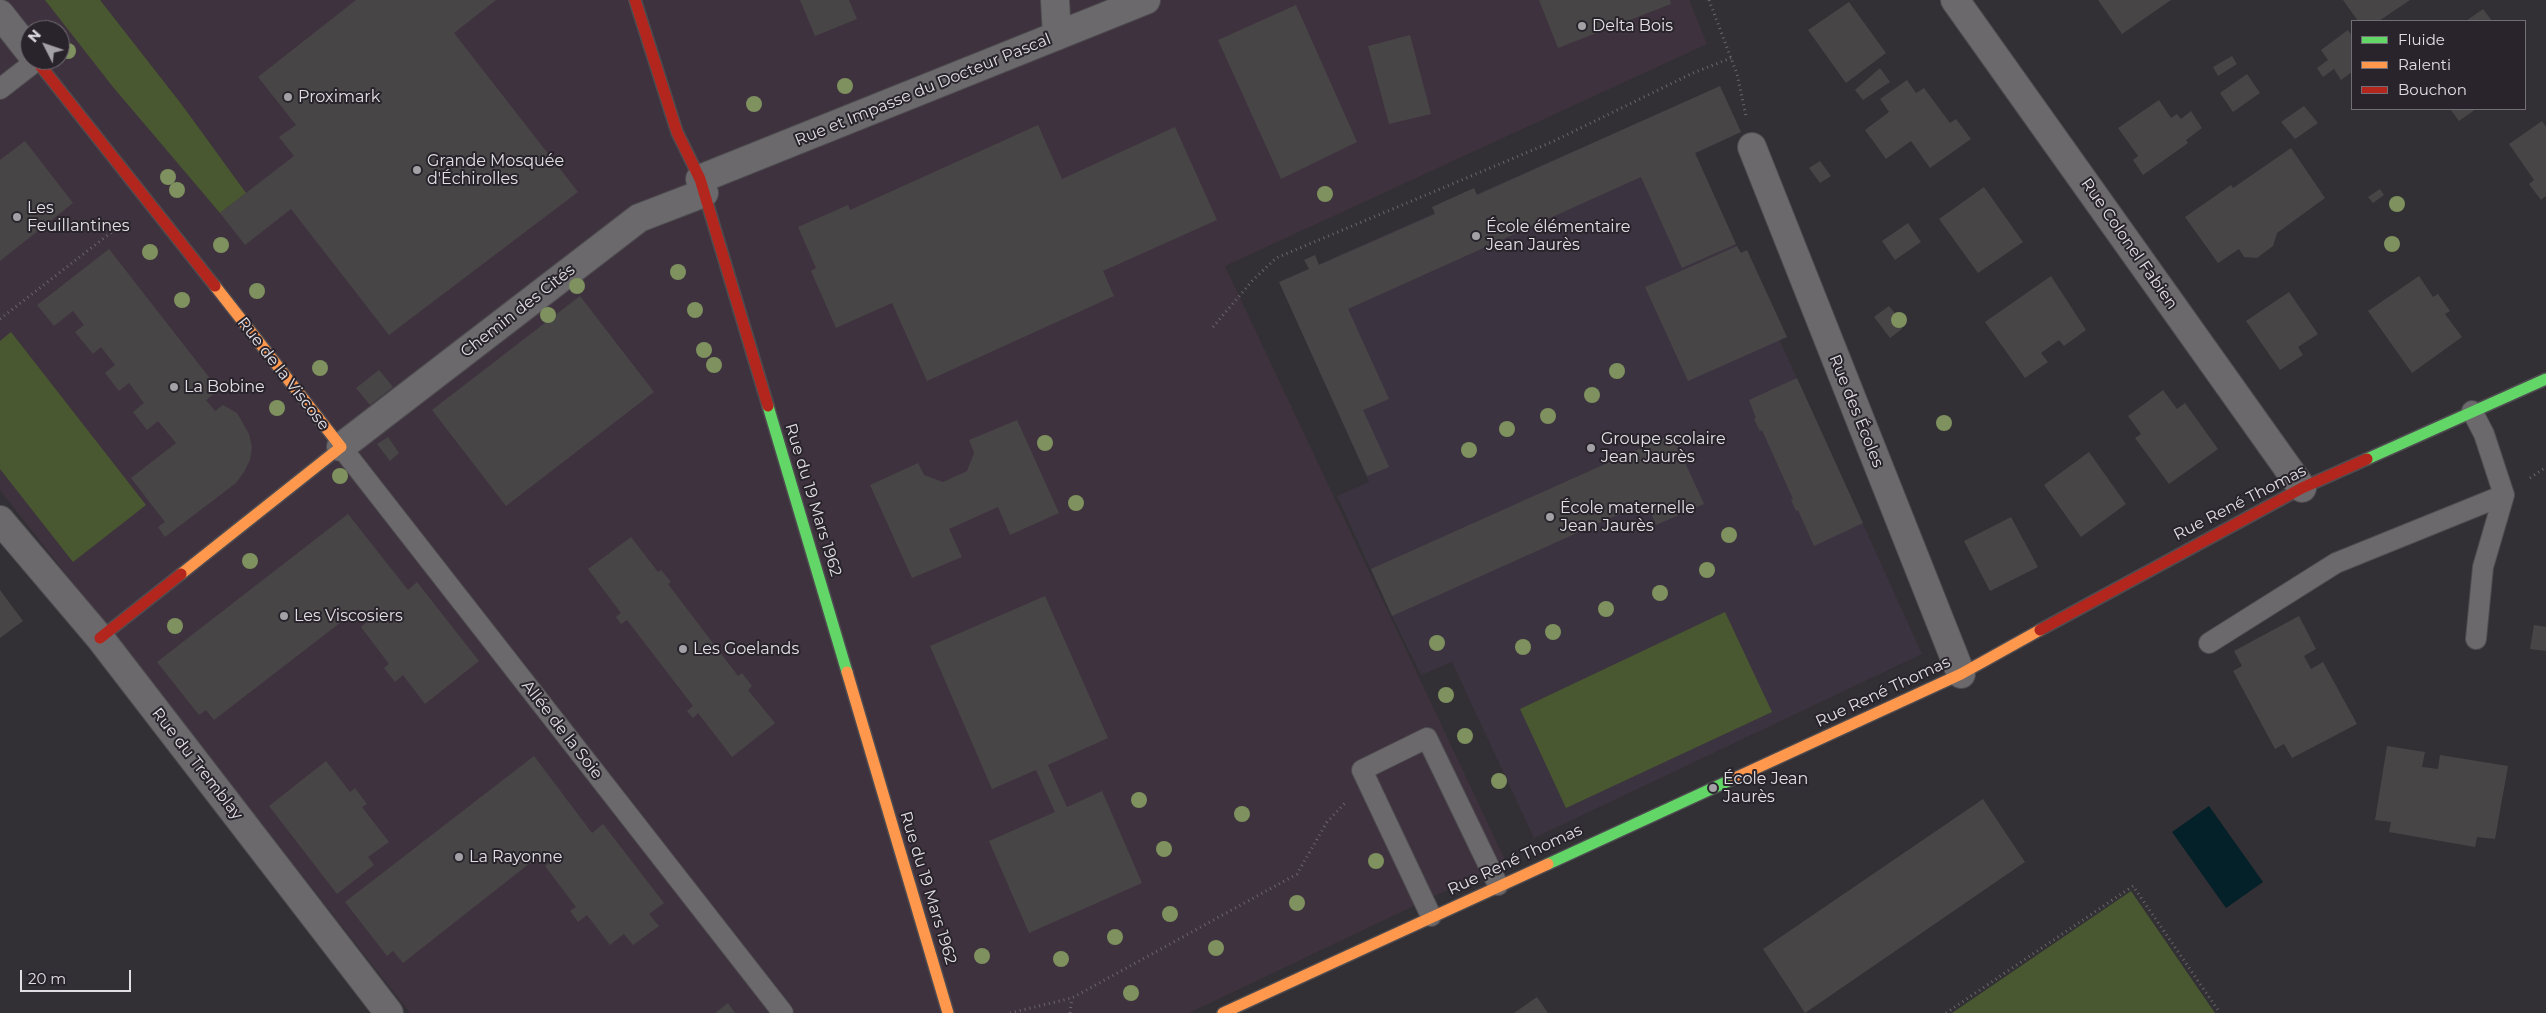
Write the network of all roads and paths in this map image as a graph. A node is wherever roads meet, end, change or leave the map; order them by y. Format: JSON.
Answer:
{"nodes":[{"id":1,"x":635,"y":0,"type":"edge"},
{"id":2,"x":1055,"y":0,"type":"edge"},
{"id":3,"x":1146,"y":0,"type":"edge"},
{"id":4,"x":1709,"y":0,"type":"edge"},
{"id":5,"x":1955,"y":0,"type":"edge"},
{"id":6,"x":0,"y":14,"type":"edge"},
{"id":7,"x":1057,"y":36,"type":"junction"},
{"id":8,"x":20,"y":40,"type":"edge"},
{"id":9,"x":1731,"y":58,"type":"junction"},
{"id":10,"x":21,"y":70,"type":"edge"},
{"id":11,"x":43,"y":70,"type":"edge"},
{"id":12,"x":0,"y":89,"type":"edge"},
{"id":13,"x":1752,"y":146,"type":"joint"},
{"id":14,"x":702,"y":186,"type":"junction"},
{"id":15,"x":148,"y":203,"type":"junction"},
{"id":16,"x":0,"y":319,"type":"edge"},
{"id":17,"x":1212,"y":327,"type":"dead end"},
{"id":18,"x":2546,"y":379,"type":"edge"},
{"id":19,"x":2472,"y":411,"type":"junction"},
{"id":20,"x":341,"y":448,"type":"junction"},
{"id":21,"x":2302,"y":488,"type":"junction"},
{"id":22,"x":2504,"y":495,"type":"junction"},
{"id":23,"x":0,"y":520,"type":"edge"},
{"id":24,"x":100,"y":638,"type":"junction"},
{"id":25,"x":2476,"y":639,"type":"dead end"},
{"id":26,"x":2208,"y":643,"type":"dead end"},
{"id":27,"x":1961,"y":674,"type":"junction"},
{"id":28,"x":1369,"y":786,"type":"junction"},
{"id":29,"x":1498,"y":886,"type":"junction"},
{"id":30,"x":1431,"y":916,"type":"junction"},
{"id":31,"x":1072,"y":998,"type":"junction"},
{"id":32,"x":389,"y":1013,"type":"edge"},
{"id":33,"x":783,"y":1013,"type":"edge"},
{"id":34,"x":948,"y":1013,"type":"edge"},
{"id":35,"x":1010,"y":1013,"type":"edge"},
{"id":36,"x":1070,"y":1013,"type":"edge"},
{"id":37,"x":1223,"y":1013,"type":"edge"},
{"id":38,"x":1946,"y":1013,"type":"edge"},
{"id":39,"x":2220,"y":1013,"type":"edge"}],
"edges":[{"from":1,"to":14,"type":"street","name":"Rue du 19 Mars 1962"},
{"from":2,"to":7,"type":"street"},
{"from":3,"to":7,"type":"street","name":"Rue et Impasse du Docteur Pascal"},
{"from":4,"to":9,"type":"path"},
{"from":5,"to":21,"type":"street","name":"Rue Colonel Fabien"},
{"from":6,"to":8,"type":"street","name":"Rue de la Viscose"},
{"from":7,"to":14,"type":"street","name":"Rue et Impasse du Docteur Pascal"},
{"from":9,"to":13,"type":"path"},
{"from":9,"to":17,"type":"path"},
{"from":10,"to":12,"type":"lane"},
{"from":11,"to":15,"type":"street","name":"Rue de la Viscose"},
{"from":13,"to":27,"type":"street","name":"Rue des Écoles"},
{"from":14,"to":20,"type":"street","name":"Chemin des Cités"},
{"from":14,"to":34,"type":"street","name":"Rue du 19 Mars 1962"},
{"from":15,"to":16,"type":"path"},
{"from":15,"to":20,"type":"street","name":"Rue de la Viscose"},
{"from":18,"to":19,"type":"street","name":"Rue René Thomas"},
{"from":19,"to":21,"type":"street","name":"Rue René Thomas"},
{"from":19,"to":22,"type":"lane"},
{"from":20,"to":24,"type":"street"},
{"from":20,"to":33,"type":"lane","name":"Allée de la Soie"},
{"from":21,"to":27,"type":"street","name":"Rue René Thomas"},
{"from":22,"to":25,"type":"lane"},
{"from":22,"to":26,"type":"lane"},
{"from":23,"to":24,"type":"street","name":"Rue du Tremblay"},
{"from":24,"to":32,"type":"street","name":"Rue du Tremblay"},
{"from":27,"to":29,"type":"street","name":"Rue René Thomas"},
{"from":28,"to":29,"type":"lane"},
{"from":28,"to":30,"type":"lane"},
{"from":28,"to":31,"type":"path"},
{"from":29,"to":30,"type":"street","name":"Rue René Thomas"},
{"from":30,"to":37,"type":"street","name":"Rue René Thomas"},
{"from":31,"to":35,"type":"path"},
{"from":31,"to":36,"type":"path"},
{"from":38,"to":39,"type":"path"}]}
